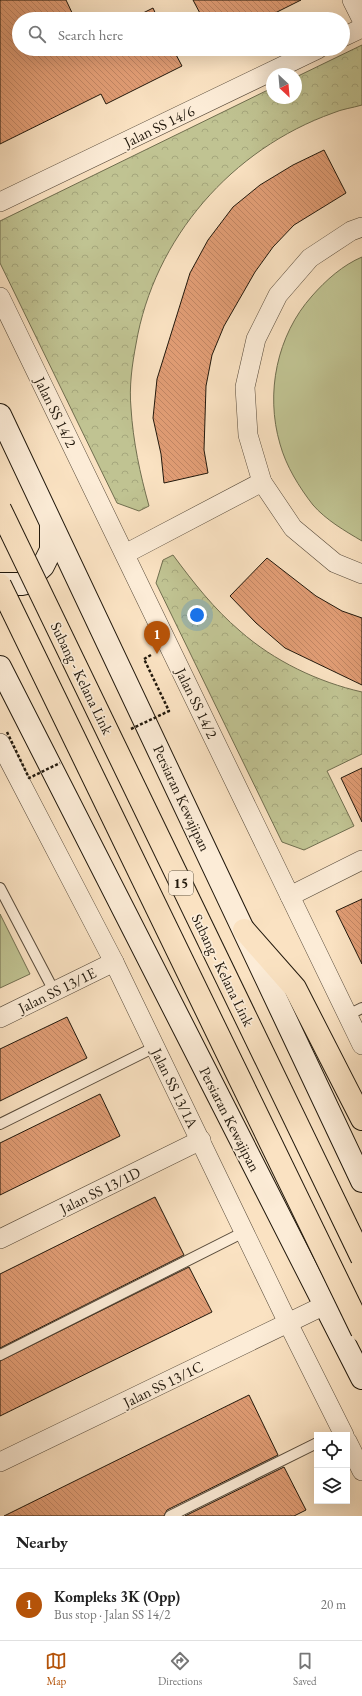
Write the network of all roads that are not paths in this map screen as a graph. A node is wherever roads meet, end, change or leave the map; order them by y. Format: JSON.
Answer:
{"nodes":[{"id":1,"x":352,"y":0,"type":"edge"},
{"id":2,"x":362,"y":20,"type":"edge"},
{"id":3,"x":362,"y":28,"type":"edge"},
{"id":4,"x":350,"y":34,"type":"edge"},
{"id":5,"x":303,"y":56,"type":"edge"},
{"id":6,"x":0,"y":202,"type":"edge"},
{"id":7,"x":362,"y":227,"type":"edge"},
{"id":8,"x":0,"y":297,"type":"edge"},
{"id":9,"x":0,"y":415,"type":"edge"},
{"id":10,"x":262,"y":482,"type":"junction"},
{"id":11,"x":0,"y":509,"type":"edge"},
{"id":12,"x":52,"y":524,"type":"junction"},
{"id":13,"x":124,"y":554,"type":"junction"},
{"id":14,"x":362,"y":574,"type":"edge"},
{"id":15,"x":0,"y":585,"type":"edge"},
{"id":16,"x":0,"y":667,"type":"edge"},
{"id":17,"x":0,"y":743,"type":"edge"},
{"id":18,"x":362,"y":860,"type":"edge"},
{"id":19,"x":0,"y":888,"type":"edge"},
{"id":20,"x":290,"y":896,"type":"junction"},
{"id":21,"x":244,"y":930,"type":"junction"},
{"id":22,"x":114,"y":962,"type":"junction"},
{"id":23,"x":54,"y":991,"type":"junction"},
{"id":24,"x":355,"y":1012,"type":"edge"},
{"id":25,"x":0,"y":1018,"type":"edge"},
{"id":26,"x":362,"y":1045,"type":"edge"},
{"id":27,"x":155,"y":1047,"type":"junction"},
{"id":28,"x":362,"y":1119,"type":"edge"},
{"id":29,"x":0,"y":1124,"type":"edge"},
{"id":30,"x":201,"y":1140,"type":"junction"},
{"id":31,"x":362,"y":1181,"type":"edge"},
{"id":32,"x":244,"y":1232,"type":"junction"},
{"id":33,"x":0,"y":1239,"type":"edge"},
{"id":34,"x":362,"y":1258,"type":"edge"},
{"id":35,"x":325,"y":1305,"type":"junction"},
{"id":36,"x":288,"y":1323,"type":"junction"},
{"id":37,"x":362,"y":1332,"type":"edge"},
{"id":38,"x":0,"y":1355,"type":"edge"},
{"id":39,"x":362,"y":1378,"type":"edge"},
{"id":40,"x":341,"y":1432,"type":"edge"},
{"id":41,"x":314,"y":1444,"type":"edge"},
{"id":42,"x":350,"y":1449,"type":"edge"},
{"id":43,"x":0,"y":1462,"type":"edge"},
{"id":44,"x":362,"y":1471,"type":"edge"},
{"id":45,"x":170,"y":1516,"type":"edge"}],
"edges":[{"from":1,"to":2,"type":"street"},
{"from":3,"to":4,"type":"street"},
{"from":5,"to":6,"type":"street","name":"Jalan SS 14/6"},
{"from":7,"to":10,"type":"street"},
{"from":8,"to":13,"type":"street","name":"Jalan SS 14/2"},
{"from":9,"to":12,"type":"main road","name":"Persiaran Kewajipan"},
{"from":10,"to":13,"type":"street"},
{"from":10,"to":14,"type":"street"},
{"from":11,"to":34,"type":"main road","name":"Subang - Kelana Link","number":"15","bridge":true},
{"from":12,"to":15,"type":"main road"},
{"from":12,"to":21,"type":"main road","name":"Persiaran Kewajipan"},
{"from":13,"to":20,"type":"street","name":"Jalan SS 14/2"},
{"from":15,"to":37,"type":"main road","number":"15","bridge":true},
{"from":16,"to":35,"type":"main road","name":"Persiaran Kewajipan"},
{"from":17,"to":22,"type":"street","name":"Jalan SS 13/1A"},
{"from":18,"to":20,"type":"street"},
{"from":19,"to":23,"type":"lane"},
{"from":20,"to":24,"type":"street","name":"Jalan SS 14/2"},
{"from":21,"to":28,"type":"main road"},
{"from":21,"to":31,"type":"main road","name":"Persiaran Kewajipan"},
{"from":22,"to":23,"type":"street","name":"Jalan SS 13/1E"},
{"from":22,"to":27,"type":"street","name":"Jalan SS 13/1A"},
{"from":23,"to":25,"type":"street","name":"Jalan SS 13/1E"},
{"from":24,"to":26,"type":"street","name":"Jalan SS 14/2"},
{"from":27,"to":29,"type":"lane"},
{"from":27,"to":30,"type":"street","name":"Jalan SS 13/1A"},
{"from":30,"to":32,"type":"street","name":"Jalan SS 13/1A"},
{"from":30,"to":33,"type":"street","name":"Jalan SS 13/1D"},
{"from":32,"to":36,"type":"street","name":"Jalan SS 13/1A"},
{"from":32,"to":38,"type":"lane"},
{"from":35,"to":36,"type":"street","name":"Jalan SS 13/1C"},
{"from":35,"to":39,"type":"main road","name":"Persiaran Kewajipan"},
{"from":36,"to":40,"type":"street","name":"Jalan SS 13/1A"},
{"from":36,"to":43,"type":"street","name":"Jalan SS 13/1C"},
{"from":41,"to":45,"type":"lane"},
{"from":42,"to":44,"type":"street","name":"Jalan SS 13/1A"}]}
